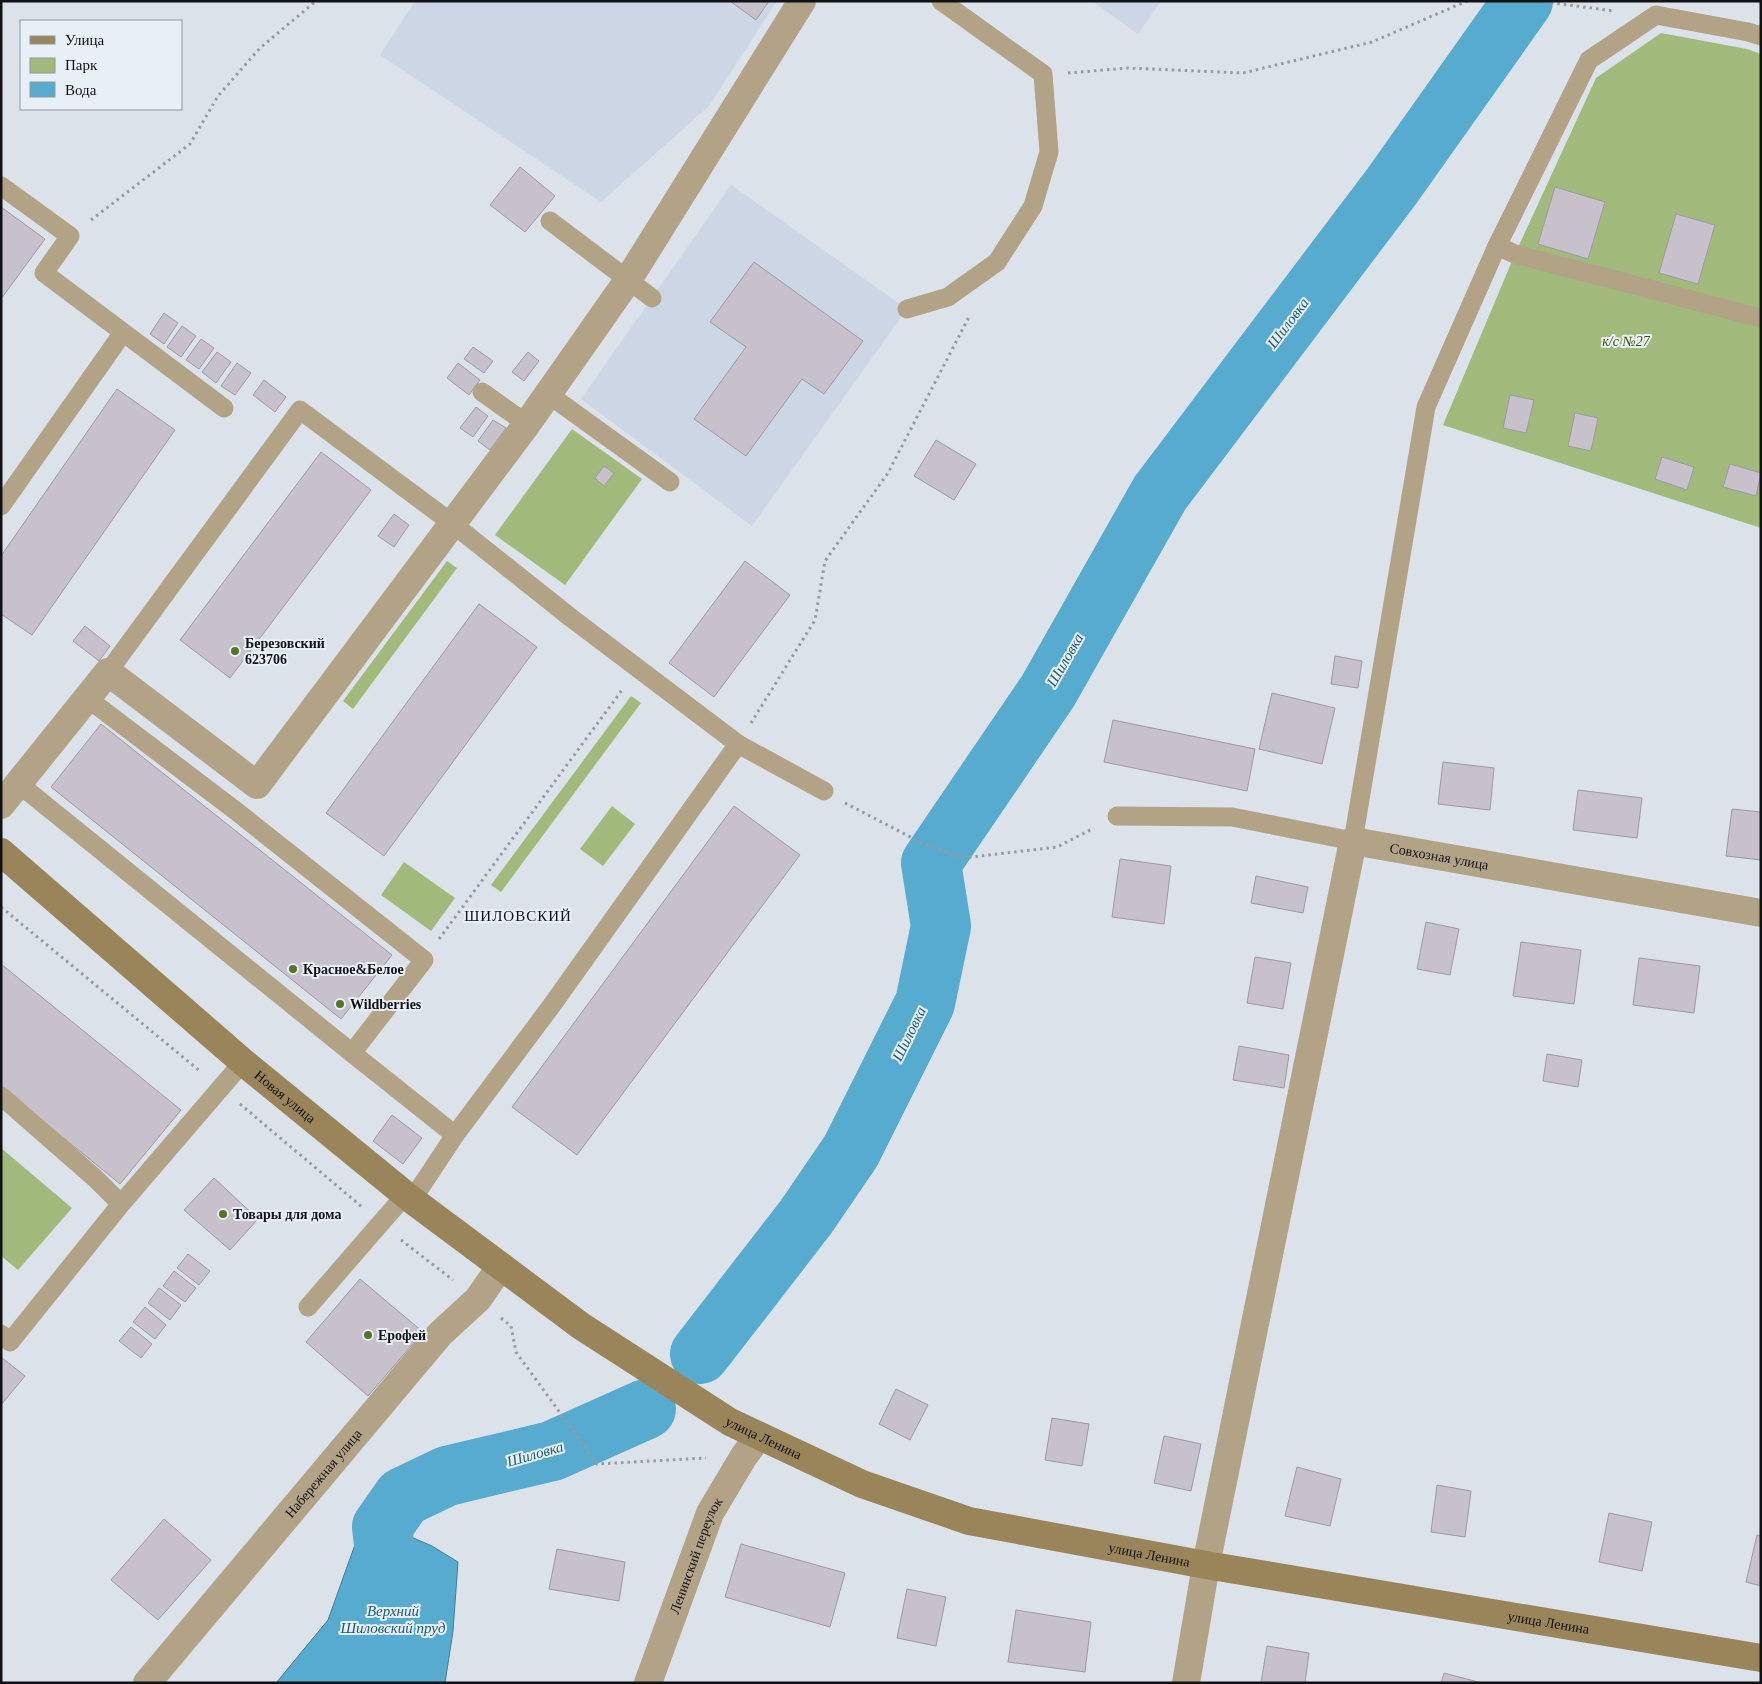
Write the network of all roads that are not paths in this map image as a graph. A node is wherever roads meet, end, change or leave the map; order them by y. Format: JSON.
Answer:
{"nodes":[{"id":1,"x":802,"y":1,"type":"edge"},
{"id":2,"x":940,"y":1,"type":"edge"},
{"id":3,"x":1761,"y":36,"type":"edge"},
{"id":4,"x":1,"y":186,"type":"edge"},
{"id":5,"x":550,"y":221,"type":"dead end"},
{"id":6,"x":1497,"y":246,"type":"junction"},
{"id":7,"x":628,"y":280,"type":"junction"},
{"id":8,"x":652,"y":298,"type":"dead end"},
{"id":9,"x":908,"y":309,"type":"dead end"},
{"id":10,"x":1761,"y":318,"type":"edge"},
{"id":11,"x":122,"y":334,"type":"junction"},
{"id":12,"x":482,"y":392,"type":"dead end"},
{"id":13,"x":548,"y":394,"type":"junction"},
{"id":14,"x":224,"y":408,"type":"dead end"},
{"id":15,"x":527,"y":424,"type":"junction"},
{"id":16,"x":670,"y":482,"type":"dead end"},
{"id":17,"x":1,"y":506,"type":"edge"},
{"id":18,"x":453,"y":524,"type":"junction"},
{"id":19,"x":108,"y":672,"type":"junction"},
{"id":20,"x":87,"y":698,"type":"junction"},
{"id":21,"x":738,"y":744,"type":"junction"},
{"id":22,"x":19,"y":784,"type":"junction"},
{"id":23,"x":824,"y":791,"type":"road end"},
{"id":24,"x":1,"y":805,"type":"edge"},
{"id":25,"x":1117,"y":816,"type":"road end"},
{"id":26,"x":1353,"y":842,"type":"junction"},
{"id":27,"x":1,"y":852,"type":"edge"},
{"id":28,"x":1761,"y":913,"type":"edge"},
{"id":29,"x":352,"y":1053,"type":"junction"},
{"id":30,"x":243,"y":1062,"type":"junction"},
{"id":31,"x":1,"y":1096,"type":"edge"},
{"id":32,"x":455,"y":1135,"type":"junction"},
{"id":33,"x":409,"y":1197,"type":"junction"},
{"id":34,"x":121,"y":1204,"type":"junction"},
{"id":35,"x":501,"y":1266,"type":"junction"},
{"id":36,"x":308,"y":1307,"type":"dead end"},
{"id":37,"x":581,"y":1326,"type":"joint"},
{"id":38,"x":1,"y":1334,"type":"edge"},
{"id":39,"x":751,"y":1446,"type":"junction"},
{"id":40,"x":1206,"y":1565,"type":"junction"},
{"id":41,"x":1761,"y":1658,"type":"edge"},
{"id":42,"x":147,"y":1683,"type":"edge"},
{"id":43,"x":648,"y":1683,"type":"edge"},
{"id":44,"x":1186,"y":1683,"type":"edge"}],
"edges":[{"from":1,"to":7,"type":"street"},
{"from":2,"to":9,"type":"lane"},
{"from":3,"to":6,"type":"lane"},
{"from":4,"to":11,"type":"lane"},
{"from":5,"to":7,"type":"lane"},
{"from":6,"to":10,"type":"lane"},
{"from":6,"to":26,"type":"lane"},
{"from":7,"to":8,"type":"lane"},
{"from":7,"to":13,"type":"street"},
{"from":11,"to":14,"type":"lane"},
{"from":11,"to":17,"type":"lane"},
{"from":12,"to":15,"type":"lane"},
{"from":13,"to":15,"type":"street"},
{"from":13,"to":16,"type":"lane"},
{"from":15,"to":18,"type":"street"},
{"from":18,"to":19,"type":"street"},
{"from":18,"to":19,"type":"lane"},
{"from":18,"to":21,"type":"lane"},
{"from":19,"to":20,"type":"street"},
{"from":20,"to":22,"type":"street"},
{"from":20,"to":29,"type":"lane"},
{"from":21,"to":23,"type":"lane"},
{"from":21,"to":32,"type":"lane"},
{"from":22,"to":24,"type":"street"},
{"from":22,"to":29,"type":"lane"},
{"from":25,"to":26,"type":"lane","name":"Совхозная улица"},
{"from":26,"to":28,"type":"street","name":"Совхозная улица"},
{"from":26,"to":40,"type":"street"},
{"from":27,"to":30,"type":"street","name":"Новая улица"},
{"from":29,"to":32,"type":"lane"},
{"from":30,"to":33,"type":"street","name":"Новая улица"},
{"from":30,"to":34,"type":"lane"},
{"from":31,"to":34,"type":"lane"},
{"from":32,"to":33,"type":"lane"},
{"from":33,"to":35,"type":"street","name":"Новая улица"},
{"from":33,"to":36,"type":"lane"},
{"from":34,"to":38,"type":"lane"},
{"from":35,"to":37,"type":"street","name":"Новая улица"},
{"from":35,"to":42,"type":"street","name":"Набережная улица"},
{"from":37,"to":39,"type":"street","name":"улица Ленина"},
{"from":39,"to":40,"type":"street","name":"улица Ленина"},
{"from":39,"to":43,"type":"street","name":"Ленинский переулок"},
{"from":40,"to":41,"type":"street","name":"улица Ленина"},
{"from":40,"to":44,"type":"street"}]}
